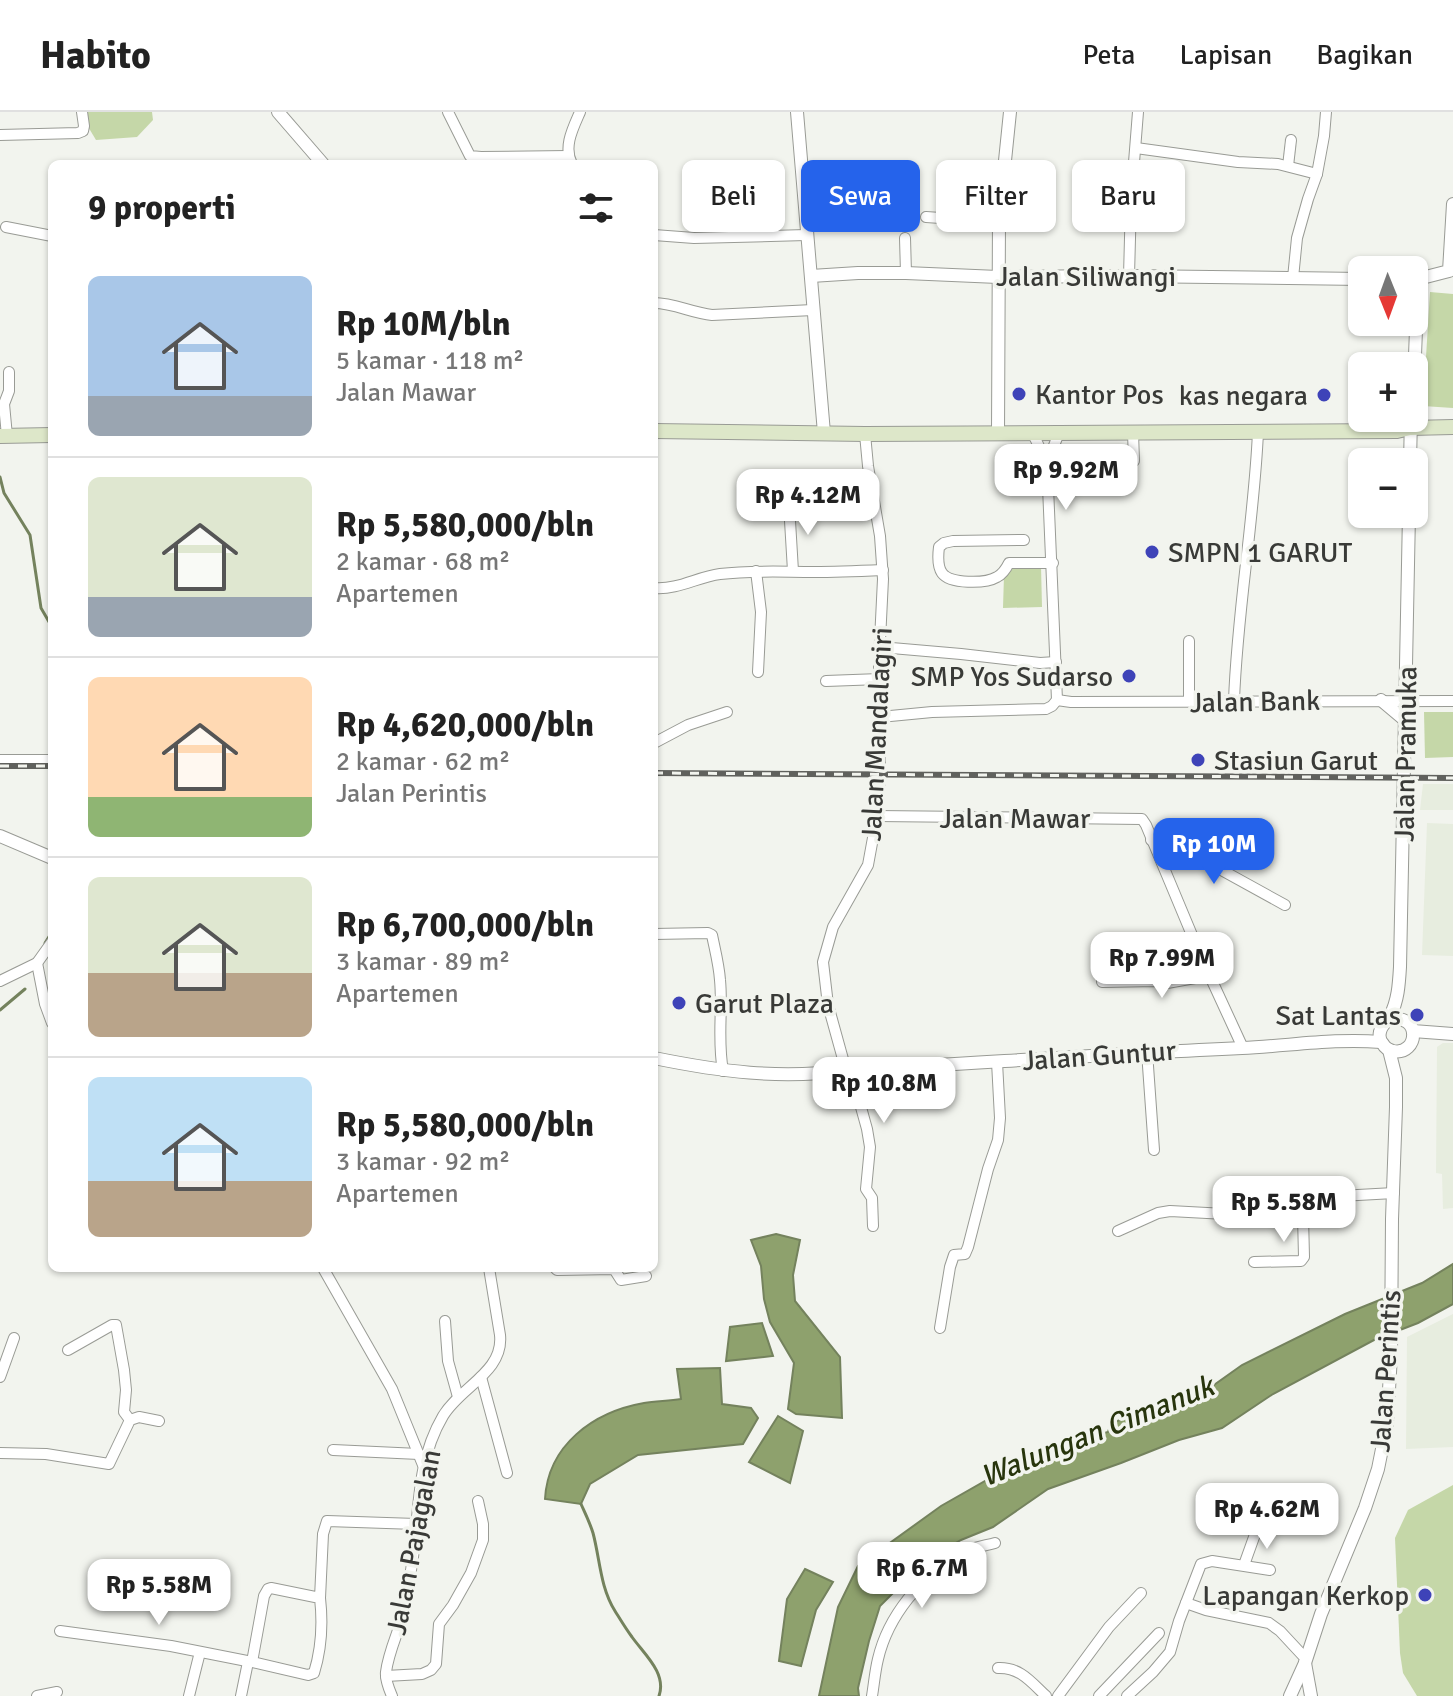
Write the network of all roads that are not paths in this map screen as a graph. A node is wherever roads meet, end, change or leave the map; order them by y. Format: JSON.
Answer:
{"nodes":[{"id":1,"x":82,"y":112,"type":"edge"},
{"id":2,"x":278,"y":112,"type":"edge"},
{"id":3,"x":448,"y":112,"type":"edge"},
{"id":4,"x":580,"y":112,"type":"edge"},
{"id":5,"x":797,"y":112,"type":"edge"},
{"id":6,"x":1010,"y":112,"type":"edge"},
{"id":7,"x":1138,"y":112,"type":"edge"},
{"id":8,"x":1326,"y":112,"type":"edge"},
{"id":9,"x":0,"y":135,"type":"edge"},
{"id":10,"x":1291,"y":140,"type":"dead end"},
{"id":11,"x":1136,"y":148,"type":"junction"},
{"id":12,"x":320,"y":160,"type":"edge"},
{"id":13,"x":570,"y":160,"type":"edge"},
{"id":14,"x":1005,"y":160,"type":"edge"},
{"id":15,"x":1288,"y":166,"type":"junction"},
{"id":16,"x":1317,"y":174,"type":"junction"},
{"id":17,"x":1453,"y":204,"type":"edge"},
{"id":18,"x":926,"y":217,"type":"dead end"},
{"id":19,"x":936,"y":218,"type":"edge"},
{"id":20,"x":6,"y":227,"type":"dead end"},
{"id":21,"x":999,"y":232,"type":"edge"},
{"id":22,"x":48,"y":235,"type":"edge"},
{"id":23,"x":658,"y":235,"type":"edge"},
{"id":24,"x":806,"y":235,"type":"junction"},
{"id":25,"x":905,"y":238,"type":"dead end"},
{"id":26,"x":906,"y":273,"type":"junction"},
{"id":27,"x":811,"y":276,"type":"junction"},
{"id":28,"x":1129,"y":276,"type":"junction"},
{"id":29,"x":998,"y":277,"type":"junction"},
{"id":30,"x":1428,"y":277,"type":"edge"},
{"id":31,"x":1293,"y":278,"type":"junction"},
{"id":32,"x":1348,"y":279,"type":"edge"},
{"id":33,"x":658,"y":303,"type":"edge"},
{"id":34,"x":813,"y":310,"type":"junction"},
{"id":35,"x":9,"y":372,"type":"dead end"},
{"id":36,"x":1453,"y":427,"type":"edge"},
{"id":37,"x":1428,"y":428,"type":"edge"},
{"id":38,"x":1348,"y":430,"type":"edge"},
{"id":39,"x":658,"y":431,"type":"edge"},
{"id":40,"x":1428,"y":431,"type":"edge"},
{"id":41,"x":1258,"y":432,"type":"junction"},
{"id":42,"x":824,"y":433,"type":"junction"},
{"id":43,"x":1059,"y":433,"type":"junction"},
{"id":44,"x":1133,"y":433,"type":"junction"},
{"id":45,"x":865,"y":434,"type":"junction"},
{"id":46,"x":998,"y":434,"type":"junction"},
{"id":47,"x":1033,"y":434,"type":"junction"},
{"id":48,"x":48,"y":435,"type":"edge"},
{"id":49,"x":1453,"y":435,"type":"edge"},
{"id":50,"x":4,"y":436,"type":"edge"},
{"id":51,"x":1134,"y":461,"type":"dead end"},
{"id":52,"x":1047,"y":463,"type":"junction"},
{"id":53,"x":789,"y":504,"type":"dead end"},
{"id":54,"x":1409,"y":528,"type":"edge"},
{"id":55,"x":1024,"y":540,"type":"dead end"},
{"id":56,"x":1009,"y":541,"type":"junction"},
{"id":57,"x":1009,"y":563,"type":"junction"},
{"id":58,"x":1053,"y":563,"type":"junction"},
{"id":59,"x":883,"y":570,"type":"junction"},
{"id":60,"x":756,"y":571,"type":"junction"},
{"id":61,"x":793,"y":571,"type":"junction"},
{"id":62,"x":658,"y":588,"type":"edge"},
{"id":63,"x":1189,"y":641,"type":"dead end"},
{"id":64,"x":880,"y":647,"type":"junction"},
{"id":65,"x":1056,"y":662,"type":"junction"},
{"id":66,"x":758,"y":672,"type":"dead end"},
{"id":67,"x":880,"y":679,"type":"junction"},
{"id":68,"x":826,"y":681,"type":"dead end"},
{"id":69,"x":1057,"y":700,"type":"junction"},
{"id":70,"x":1381,"y":700,"type":"junction"},
{"id":71,"x":1189,"y":701,"type":"junction"},
{"id":72,"x":1234,"y":701,"type":"junction"},
{"id":73,"x":1406,"y":701,"type":"junction"},
{"id":74,"x":1453,"y":701,"type":"edge"},
{"id":75,"x":727,"y":712,"type":"dead end"},
{"id":76,"x":880,"y":717,"type":"junction"},
{"id":77,"x":1406,"y":721,"type":"junction"},
{"id":78,"x":658,"y":741,"type":"edge"},
{"id":79,"x":0,"y":760,"type":"edge"},
{"id":80,"x":48,"y":760,"type":"edge"},
{"id":81,"x":877,"y":816,"type":"junction"},
{"id":82,"x":0,"y":836,"type":"edge"},
{"id":83,"x":1151,"y":840,"type":"junction"},
{"id":84,"x":48,"y":856,"type":"edge"},
{"id":85,"x":1285,"y":905,"type":"dead end"},
{"id":86,"x":658,"y":934,"type":"edge"},
{"id":87,"x":48,"y":950,"type":"edge"},
{"id":88,"x":37,"y":963,"type":"junction"},
{"id":89,"x":1207,"y":970,"type":"junction"},
{"id":90,"x":0,"y":981,"type":"edge"},
{"id":91,"x":1102,"y":982,"type":"dead end"},
{"id":92,"x":1398,"y":994,"type":"junction"},
{"id":93,"x":48,"y":1012,"type":"edge"},
{"id":94,"x":1403,"y":1019,"type":"junction"},
{"id":95,"x":1389,"y":1020,"type":"junction"},
{"id":96,"x":1413,"y":1031,"type":"junction"},
{"id":97,"x":1453,"y":1034,"type":"edge"},
{"id":98,"x":1383,"y":1041,"type":"junction"},
{"id":99,"x":1243,"y":1048,"type":"junction"},
{"id":100,"x":1404,"y":1050,"type":"junction"},
{"id":101,"x":1147,"y":1052,"type":"junction"},
{"id":102,"x":658,"y":1059,"type":"edge"},
{"id":103,"x":997,"y":1062,"type":"junction"},
{"id":104,"x":846,"y":1070,"type":"junction"},
{"id":105,"x":723,"y":1071,"type":"junction"},
{"id":106,"x":1396,"y":1078,"type":"junction"},
{"id":107,"x":1154,"y":1150,"type":"dead end"},
{"id":108,"x":1394,"y":1193,"type":"junction"},
{"id":109,"x":1303,"y":1216,"type":"junction"},
{"id":110,"x":873,"y":1226,"type":"dead end"},
{"id":111,"x":1118,"y":1231,"type":"dead end"},
{"id":112,"x":1254,"y":1262,"type":"dead end"},
{"id":113,"x":325,"y":1272,"type":"edge"},
{"id":114,"x":490,"y":1272,"type":"edge"},
{"id":115,"x":616,"y":1272,"type":"edge"},
{"id":116,"x":646,"y":1276,"type":"dead end"},
{"id":117,"x":445,"y":1321,"type":"dead end"},
{"id":118,"x":940,"y":1328,"type":"dead end"},
{"id":119,"x":14,"y":1338,"type":"dead end"},
{"id":120,"x":68,"y":1350,"type":"dead end"},
{"id":121,"x":0,"y":1377,"type":"edge"},
{"id":122,"x":481,"y":1377,"type":"junction"},
{"id":123,"x":458,"y":1397,"type":"junction"},
{"id":124,"x":130,"y":1420,"type":"junction"},
{"id":125,"x":159,"y":1421,"type":"dead end"},
{"id":126,"x":333,"y":1450,"type":"dead end"},
{"id":127,"x":0,"y":1453,"type":"edge"},
{"id":128,"x":421,"y":1459,"type":"junction"},
{"id":129,"x":507,"y":1473,"type":"dead end"},
{"id":130,"x":478,"y":1501,"type":"dead end"},
{"id":131,"x":416,"y":1524,"type":"junction"},
{"id":132,"x":1258,"y":1526,"type":"dead end"},
{"id":133,"x":995,"y":1543,"type":"dead end"},
{"id":134,"x":1244,"y":1565,"type":"junction"},
{"id":135,"x":1270,"y":1570,"type":"dead end"},
{"id":136,"x":1141,"y":1593,"type":"dead end"},
{"id":137,"x":320,"y":1598,"type":"junction"},
{"id":138,"x":1186,"y":1603,"type":"junction"},
{"id":139,"x":60,"y":1631,"type":"dead end"},
{"id":140,"x":1159,"y":1633,"type":"dead end"},
{"id":141,"x":200,"y":1652,"type":"junction"},
{"id":142,"x":1306,"y":1661,"type":"junction"},
{"id":143,"x":250,"y":1662,"type":"junction"},
{"id":144,"x":998,"y":1668,"type":"dead end"},
{"id":145,"x":386,"y":1676,"type":"junction"},
{"id":146,"x":57,"y":1692,"type":"dead end"},
{"id":147,"x":37,"y":1696,"type":"edge"},
{"id":148,"x":189,"y":1696,"type":"edge"},
{"id":149,"x":241,"y":1696,"type":"edge"},
{"id":150,"x":392,"y":1696,"type":"edge"},
{"id":151,"x":872,"y":1696,"type":"edge"},
{"id":152,"x":1046,"y":1696,"type":"edge"},
{"id":153,"x":1058,"y":1696,"type":"edge"},
{"id":154,"x":1099,"y":1696,"type":"edge"},
{"id":155,"x":1127,"y":1696,"type":"edge"},
{"id":156,"x":1291,"y":1696,"type":"edge"},
{"id":157,"x":1310,"y":1696,"type":"edge"}],
"edges":[{"from":1,"to":9,"type":"street"},
{"from":2,"to":12,"type":"street"},
{"from":3,"to":13,"type":"street"},
{"from":4,"to":13,"type":"street"},
{"from":5,"to":24,"type":"street"},
{"from":6,"to":14,"type":"street"},
{"from":7,"to":11,"type":"street"},
{"from":8,"to":16,"type":"street"},
{"from":10,"to":15,"type":"street"},
{"from":11,"to":15,"type":"street"},
{"from":11,"to":28,"type":"street"},
{"from":15,"to":16,"type":"street"},
{"from":16,"to":31,"type":"street"},
{"from":17,"to":30,"type":"street"},
{"from":18,"to":19,"type":"street"},
{"from":20,"to":22,"type":"street"},
{"from":21,"to":29,"type":"street"},
{"from":23,"to":24,"type":"street"},
{"from":24,"to":27,"type":"street"},
{"from":25,"to":26,"type":"street"},
{"from":26,"to":27,"type":"street","name":"Jalan Siliwangi"},
{"from":26,"to":29,"type":"street","name":"Jalan Siliwangi"},
{"from":27,"to":34,"type":"street"},
{"from":28,"to":29,"type":"street","name":"Jalan Siliwangi"},
{"from":28,"to":31,"type":"street","name":"Jalan Siliwangi"},
{"from":29,"to":46,"type":"street"},
{"from":31,"to":32,"type":"street","name":"Jalan Siliwangi"},
{"from":33,"to":34,"type":"street"},
{"from":34,"to":42,"type":"street"},
{"from":35,"to":50,"type":"street"},
{"from":36,"to":37,"type":"main road"},
{"from":38,"to":41,"type":"main road"},
{"from":39,"to":42,"type":"main road"},
{"from":40,"to":49,"type":"main road"},
{"from":41,"to":44,"type":"main road"},
{"from":41,"to":72,"type":"street"},
{"from":42,"to":45,"type":"main road"},
{"from":43,"to":44,"type":"main road"},
{"from":43,"to":47,"type":"main road"},
{"from":43,"to":52,"type":"street"},
{"from":44,"to":51,"type":"street"},
{"from":45,"to":46,"type":"main road"},
{"from":45,"to":59,"type":"street","name":"Jalan Mandalagiri"},
{"from":46,"to":47,"type":"main road"},
{"from":47,"to":52,"type":"street"},
{"from":48,"to":50,"type":"main road"},
{"from":52,"to":58,"type":"street"},
{"from":53,"to":61,"type":"street"},
{"from":54,"to":73,"type":"street","name":"Jalan Pramuka"},
{"from":55,"to":56,"type":"street"},
{"from":56,"to":57,"type":"street"},
{"from":56,"to":57,"type":"street"},
{"from":57,"to":58,"type":"street"},
{"from":58,"to":65,"type":"street"},
{"from":59,"to":61,"type":"street"},
{"from":59,"to":64,"type":"street","name":"Jalan Mandalagiri"},
{"from":60,"to":61,"type":"street"},
{"from":60,"to":62,"type":"street"},
{"from":60,"to":66,"type":"street"},
{"from":63,"to":71,"type":"street"},
{"from":64,"to":65,"type":"street"},
{"from":64,"to":67,"type":"street","name":"Jalan Mandalagiri"},
{"from":65,"to":69,"type":"street"},
{"from":67,"to":68,"type":"street"},
{"from":67,"to":76,"type":"street","name":"Jalan Mandalagiri"},
{"from":69,"to":71,"type":"street","name":"Jalan Bank"},
{"from":69,"to":76,"type":"street","name":"Jalan Bank"},
{"from":70,"to":72,"type":"street","name":"Jalan Bank"},
{"from":70,"to":73,"type":"street","name":"Jalan Bank"},
{"from":70,"to":77,"type":"street"},
{"from":71,"to":72,"type":"street","name":"Jalan Bank"},
{"from":73,"to":74,"type":"street","name":"Jalan Bank"},
{"from":73,"to":77,"type":"street","name":"Jalan Pramuka"},
{"from":75,"to":78,"type":"street"},
{"from":76,"to":81,"type":"street","name":"Jalan Mandalagiri"},
{"from":77,"to":92,"type":"street","name":"Jalan Pramuka"},
{"from":79,"to":80,"type":"street"},
{"from":81,"to":83,"type":"street","name":"Jalan Mawar"},
{"from":81,"to":104,"type":"street","name":"Jalan Mandalagiri"},
{"from":82,"to":84,"type":"street"},
{"from":83,"to":85,"type":"street"},
{"from":83,"to":89,"type":"street","name":"Jalan Mawar"},
{"from":86,"to":105,"type":"street"},
{"from":87,"to":88,"type":"street"},
{"from":88,"to":90,"type":"street"},
{"from":88,"to":93,"type":"street"},
{"from":89,"to":91,"type":"street"},
{"from":89,"to":99,"type":"street","name":"Jalan Mawar"},
{"from":92,"to":94,"type":"street","name":"Jalan Pramuka"},
{"from":92,"to":95,"type":"street","name":"Jalan Pramuka"},
{"from":94,"to":95,"type":"street"},
{"from":94,"to":96,"type":"street"},
{"from":95,"to":98,"type":"street"},
{"from":96,"to":97,"type":"street"},
{"from":96,"to":100,"type":"street"},
{"from":98,"to":99,"type":"street","name":"Jalan Guntur"},
{"from":98,"to":100,"type":"street"},
{"from":98,"to":106,"type":"street","name":"Jalan Perintis"},
{"from":99,"to":101,"type":"street","name":"Jalan Guntur"},
{"from":100,"to":106,"type":"street","name":"Jalan Perintis"},
{"from":101,"to":103,"type":"street","name":"Jalan Guntur"},
{"from":101,"to":107,"type":"street"},
{"from":102,"to":105,"type":"street","name":"Jalan Guntur"},
{"from":103,"to":104,"type":"street","name":"Jalan Guntur"},
{"from":103,"to":118,"type":"street"},
{"from":104,"to":105,"type":"street","name":"Jalan Guntur"},
{"from":104,"to":110,"type":"street","name":"Jalan Mandalagiri"},
{"from":106,"to":108,"type":"street","name":"Jalan Perintis"},
{"from":108,"to":109,"type":"street"},
{"from":108,"to":142,"type":"street","name":"Jalan Perintis"},
{"from":109,"to":111,"type":"street"},
{"from":109,"to":112,"type":"street"},
{"from":113,"to":128,"type":"street"},
{"from":114,"to":122,"type":"street","name":"Jalan Pajagalan"},
{"from":115,"to":116,"type":"street"},
{"from":117,"to":123,"type":"street"},
{"from":119,"to":121,"type":"street"},
{"from":120,"to":124,"type":"street"},
{"from":122,"to":123,"type":"street","name":"Jalan Pajagalan"},
{"from":122,"to":129,"type":"street"},
{"from":123,"to":128,"type":"street","name":"Jalan Pajagalan"},
{"from":124,"to":125,"type":"street"},
{"from":124,"to":127,"type":"street"},
{"from":126,"to":128,"type":"street"},
{"from":128,"to":131,"type":"street","name":"Jalan Pajagalan"},
{"from":130,"to":145,"type":"street"},
{"from":131,"to":137,"type":"street"},
{"from":131,"to":145,"type":"street","name":"Jalan Pajagalan"},
{"from":132,"to":134,"type":"street"},
{"from":133,"to":151,"type":"street"},
{"from":134,"to":135,"type":"street"},
{"from":134,"to":138,"type":"street"},
{"from":136,"to":153,"type":"street"},
{"from":137,"to":143,"type":"street"},
{"from":137,"to":143,"type":"street"},
{"from":138,"to":142,"type":"street"},
{"from":138,"to":155,"type":"street"},
{"from":139,"to":141,"type":"street"},
{"from":140,"to":154,"type":"street"},
{"from":141,"to":143,"type":"street"},
{"from":141,"to":148,"type":"street"},
{"from":142,"to":156,"type":"street","name":"Jalan Perintis"},
{"from":142,"to":157,"type":"street"},
{"from":143,"to":149,"type":"street"},
{"from":144,"to":152,"type":"street"},
{"from":145,"to":150,"type":"street"},
{"from":146,"to":147,"type":"street"},
{"from":156,"to":157,"type":"street"}]}
